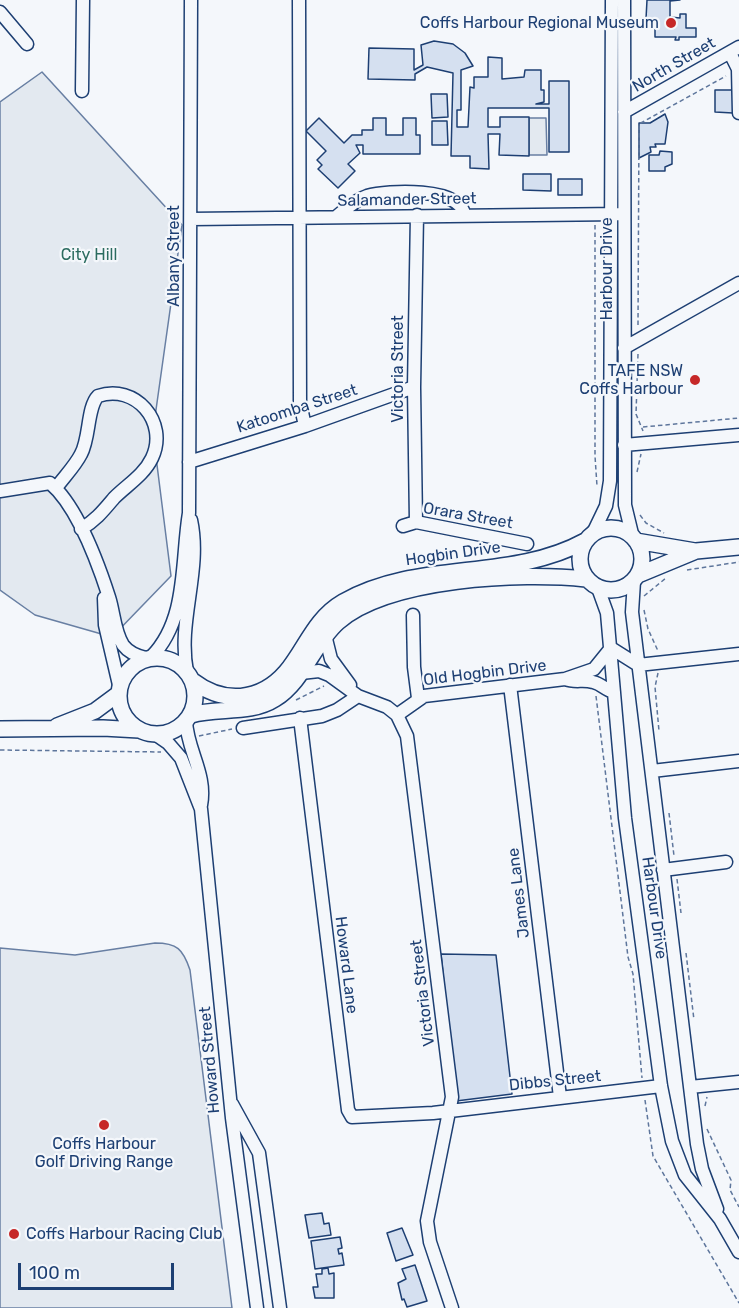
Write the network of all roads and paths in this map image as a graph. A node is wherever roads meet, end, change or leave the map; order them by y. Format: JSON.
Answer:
{"nodes":[{"id":1,"x":83,"y":0,"type":"edge"},
{"id":2,"x":191,"y":0,"type":"edge"},
{"id":3,"x":299,"y":0,"type":"edge"},
{"id":4,"x":612,"y":0,"type":"edge"},
{"id":5,"x":624,"y":0,"type":"edge"},
{"id":6,"x":0,"y":12,"type":"edge"},
{"id":7,"x":27,"y":44,"type":"dead end"},
{"id":8,"x":734,"y":50,"type":"edge"},
{"id":9,"x":726,"y":76,"type":"dead end"},
{"id":10,"x":82,"y":91,"type":"dead end"},
{"id":11,"x":624,"y":112,"type":"junction"},
{"id":12,"x":739,"y":113,"type":"edge"},
{"id":13,"x":596,"y":214,"type":"junction"},
{"id":14,"x":619,"y":214,"type":"junction"},
{"id":15,"x":417,"y":215,"type":"junction"},
{"id":16,"x":464,"y":215,"type":"junction"},
{"id":17,"x":336,"y":217,"type":"junction"},
{"id":18,"x":301,"y":218,"type":"junction"},
{"id":19,"x":191,"y":219,"type":"junction"},
{"id":20,"x":739,"y":283,"type":"edge"},
{"id":21,"x":639,"y":339,"type":"junction"},
{"id":22,"x":624,"y":348,"type":"junction"},
{"id":23,"x":414,"y":387,"type":"junction"},
{"id":24,"x":595,"y":413,"type":"junction"},
{"id":25,"x":601,"y":413,"type":"dead end"},
{"id":26,"x":739,"y":418,"type":"edge"},
{"id":27,"x":305,"y":426,"type":"junction"},
{"id":28,"x":642,"y":428,"type":"junction"},
{"id":29,"x":739,"y":435,"type":"edge"},
{"id":30,"x":643,"y":444,"type":"junction"},
{"id":31,"x":624,"y":445,"type":"junction"},
{"id":32,"x":189,"y":462,"type":"junction"},
{"id":33,"x":636,"y":476,"type":"dead end"},
{"id":34,"x":53,"y":486,"type":"junction"},
{"id":35,"x":0,"y":491,"type":"edge"},
{"id":36,"x":599,"y":493,"type":"dead end"},
{"id":37,"x":637,"y":507,"type":"dead end"},
{"id":38,"x":189,"y":513,"type":"junction"},
{"id":39,"x":416,"y":522,"type":"junction"},
{"id":40,"x":403,"y":526,"type":"dead end"},
{"id":41,"x":81,"y":529,"type":"junction"},
{"id":42,"x":589,"y":537,"type":"junction"},
{"id":43,"x":635,"y":540,"type":"junction"},
{"id":44,"x":527,"y":544,"type":"dead end"},
{"id":45,"x":662,"y":546,"type":"junction"},
{"id":46,"x":739,"y":547,"type":"edge"},
{"id":47,"x":696,"y":551,"type":"junction"},
{"id":48,"x":739,"y":562,"type":"edge"},
{"id":49,"x":681,"y":571,"type":"dead end"},
{"id":50,"x":668,"y":572,"type":"junction"},
{"id":51,"x":636,"y":578,"type":"junction"},
{"id":52,"x":592,"y":583,"type":"junction"},
{"id":53,"x":103,"y":584,"type":"junction"},
{"id":54,"x":413,"y":615,"type":"dead end"},
{"id":55,"x":325,"y":636,"type":"junction"},
{"id":56,"x":611,"y":648,"type":"junction"},
{"id":57,"x":739,"y":654,"type":"edge"},
{"id":58,"x":149,"y":658,"type":"junction"},
{"id":59,"x":658,"y":663,"type":"junction"},
{"id":60,"x":638,"y":665,"type":"junction"},
{"id":61,"x":301,"y":674,"type":"junction"},
{"id":62,"x":190,"y":676,"type":"junction"},
{"id":63,"x":565,"y":679,"type":"junction"},
{"id":64,"x":510,"y":685,"type":"junction"},
{"id":65,"x":119,"y":690,"type":"junction"},
{"id":66,"x":614,"y":692,"type":"junction"},
{"id":67,"x":358,"y":696,"type":"junction"},
{"id":68,"x":418,"y":698,"type":"junction"},
{"id":69,"x":397,"y":715,"type":"junction"},
{"id":70,"x":188,"y":718,"type":"junction"},
{"id":71,"x":300,"y":718,"type":"junction"},
{"id":72,"x":243,"y":728,"type":"dead end"},
{"id":73,"x":0,"y":729,"type":"edge"},
{"id":74,"x":50,"y":729,"type":"junction"},
{"id":75,"x":139,"y":730,"type":"junction"},
{"id":76,"x":659,"y":733,"type":"dead end"},
{"id":77,"x":155,"y":734,"type":"junction"},
{"id":78,"x":739,"y":761,"type":"edge"},
{"id":79,"x":652,"y":771,"type":"junction"},
{"id":80,"x":201,"y":809,"type":"junction"},
{"id":81,"x":669,"y":811,"type":"dead end"},
{"id":82,"x":726,"y":862,"type":"dead end"},
{"id":83,"x":670,"y":869,"type":"junction"},
{"id":84,"x":682,"y":919,"type":"dead end"},
{"id":85,"x":686,"y":952,"type":"dead end"},
{"id":86,"x":694,"y":1022,"type":"dead end"},
{"id":87,"x":739,"y":1082,"type":"edge"},
{"id":88,"x":709,"y":1085,"type":"junction"},
{"id":89,"x":661,"y":1086,"type":"junction"},
{"id":90,"x":690,"y":1087,"type":"junction"},
{"id":91,"x":560,"y":1097,"type":"junction"},
{"id":92,"x":232,"y":1103,"type":"junction"},
{"id":93,"x":451,"y":1109,"type":"junction"},
{"id":94,"x":704,"y":1111,"type":"dead end"},
{"id":95,"x":706,"y":1126,"type":"dead end"},
{"id":96,"x":739,"y":1207,"type":"edge"},
{"id":97,"x":720,"y":1219,"type":"junction"},
{"id":98,"x":739,"y":1252,"type":"edge"},
{"id":99,"x":258,"y":1308,"type":"edge"},
{"id":100,"x":280,"y":1308,"type":"edge"},
{"id":101,"x":452,"y":1308,"type":"edge"}],
"edges":[{"from":1,"to":10,"type":"street"},
{"from":2,"to":19,"type":"street","name":"Albany Street"},
{"from":3,"to":18,"type":"street"},
{"from":4,"to":14,"type":"street","name":"Harbour Drive"},
{"from":5,"to":11,"type":"street","name":"Harbour Drive"},
{"from":6,"to":7,"type":"street"},
{"from":8,"to":11,"type":"street","name":"North Street"},
{"from":8,"to":12,"type":"street"},
{"from":9,"to":21,"type":"path"},
{"from":11,"to":14,"type":"street","name":"Harbour Drive"},
{"from":13,"to":14,"type":"street","name":"Salamander Street"},
{"from":13,"to":16,"type":"street","name":"Salamander Street"},
{"from":13,"to":24,"type":"path"},
{"from":14,"to":22,"type":"street","name":"Harbour Drive"},
{"from":14,"to":42,"type":"street","name":"Harbour Drive"},
{"from":15,"to":16,"type":"street","name":"Salamander Street"},
{"from":15,"to":17,"type":"street","name":"Salamander Street"},
{"from":15,"to":23,"type":"street","name":"Victoria Street"},
{"from":16,"to":17,"type":"street"},
{"from":17,"to":18,"type":"street","name":"Salamander Street"},
{"from":18,"to":19,"type":"street","name":"Salamander Street"},
{"from":18,"to":27,"type":"street"},
{"from":19,"to":32,"type":"street","name":"Albany Street"},
{"from":20,"to":21,"type":"street"},
{"from":21,"to":22,"type":"street"},
{"from":21,"to":28,"type":"path"},
{"from":22,"to":31,"type":"street","name":"Harbour Drive"},
{"from":23,"to":27,"type":"street","name":"Katoomba Street"},
{"from":23,"to":39,"type":"street","name":"Victoria Street"},
{"from":24,"to":25,"type":"path"},
{"from":24,"to":36,"type":"path"},
{"from":26,"to":28,"type":"path"},
{"from":27,"to":32,"type":"street","name":"Katoomba Street"},
{"from":28,"to":30,"type":"path"},
{"from":29,"to":30,"type":"street"},
{"from":30,"to":31,"type":"street"},
{"from":30,"to":33,"type":"path"},
{"from":31,"to":43,"type":"street","name":"Harbour Drive"},
{"from":32,"to":38,"type":"street","name":"Albany Street"},
{"from":34,"to":35,"type":"street"},
{"from":34,"to":41,"type":"street"},
{"from":34,"to":41,"type":"street"},
{"from":37,"to":45,"type":"path"},
{"from":38,"to":58,"type":"street","name":"Albany Street"},
{"from":38,"to":62,"type":"street","name":"Albany Street"},
{"from":39,"to":40,"type":"street","name":"Orara Street"},
{"from":39,"to":44,"type":"street","name":"Orara Street"},
{"from":41,"to":53,"type":"street"},
{"from":42,"to":43,"type":"main road"},
{"from":42,"to":52,"type":"main road"},
{"from":42,"to":62,"type":"main road","name":"Hogbin Drive"},
{"from":43,"to":45,"type":"main road"},
{"from":43,"to":51,"type":"main road"},
{"from":45,"to":47,"type":"main road"},
{"from":46,"to":47,"type":"main road"},
{"from":47,"to":50,"type":"main road"},
{"from":48,"to":49,"type":"path"},
{"from":50,"to":51,"type":"main road"},
{"from":50,"to":59,"type":"path"},
{"from":51,"to":52,"type":"main road"},
{"from":51,"to":60,"type":"street","name":"Harbour Drive"},
{"from":52,"to":55,"type":"main road","name":"Hogbin Drive"},
{"from":52,"to":56,"type":"street","name":"Harbour Drive"},
{"from":53,"to":58,"type":"street"},
{"from":53,"to":65,"type":"street"},
{"from":54,"to":68,"type":"street"},
{"from":55,"to":61,"type":"main road","name":"Hogbin Drive"},
{"from":55,"to":67,"type":"street"},
{"from":56,"to":60,"type":"street"},
{"from":56,"to":63,"type":"street"},
{"from":56,"to":66,"type":"street","name":"Harbour Drive"},
{"from":57,"to":59,"type":"street"},
{"from":58,"to":62,"type":"main road"},
{"from":58,"to":65,"type":"main road"},
{"from":59,"to":60,"type":"street"},
{"from":59,"to":76,"type":"path"},
{"from":60,"to":79,"type":"street","name":"Harbour Drive"},
{"from":61,"to":67,"type":"street"},
{"from":61,"to":70,"type":"main road","name":"Hogbin Drive"},
{"from":62,"to":70,"type":"main road"},
{"from":63,"to":64,"type":"street","name":"Old Hogbin Drive"},
{"from":63,"to":66,"type":"street","name":"Old Hogbin Drive"},
{"from":64,"to":68,"type":"street","name":"Old Hogbin Drive"},
{"from":64,"to":91,"type":"street","name":"James Lane"},
{"from":65,"to":74,"type":"main road"},
{"from":65,"to":75,"type":"main road"},
{"from":66,"to":89,"type":"street","name":"Harbour Drive"},
{"from":67,"to":69,"type":"street"},
{"from":67,"to":71,"type":"street"},
{"from":68,"to":69,"type":"street","name":"Old Hogbin Drive"},
{"from":69,"to":93,"type":"street","name":"Victoria Street"},
{"from":70,"to":77,"type":"main road"},
{"from":70,"to":80,"type":"street","name":"Howard Street"},
{"from":71,"to":72,"type":"street"},
{"from":71,"to":93,"type":"street","name":"Howard Lane"},
{"from":73,"to":74,"type":"main road"},
{"from":74,"to":75,"type":"main road"},
{"from":75,"to":77,"type":"main road"},
{"from":77,"to":80,"type":"street","name":"Howard Street"},
{"from":78,"to":79,"type":"street"},
{"from":79,"to":83,"type":"street","name":"Harbour Drive"},
{"from":80,"to":92,"type":"street","name":"Howard Street"},
{"from":81,"to":83,"type":"path"},
{"from":82,"to":83,"type":"street"},
{"from":83,"to":84,"type":"path"},
{"from":83,"to":90,"type":"street","name":"Harbour Drive"},
{"from":85,"to":86,"type":"path"},
{"from":87,"to":88,"type":"street"},
{"from":88,"to":90,"type":"street"},
{"from":88,"to":94,"type":"path"},
{"from":89,"to":91,"type":"street","name":"Dibbs Street"},
{"from":89,"to":97,"type":"street","name":"Harbour Drive"},
{"from":90,"to":97,"type":"street","name":"Harbour Drive"},
{"from":91,"to":93,"type":"street","name":"Dibbs Street"},
{"from":92,"to":99,"type":"street","name":"Howard Street"},
{"from":92,"to":100,"type":"street"},
{"from":93,"to":101,"type":"street","name":"Victoria Street"},
{"from":95,"to":96,"type":"path"},
{"from":97,"to":98,"type":"street","name":"Harbour Drive"}]}
